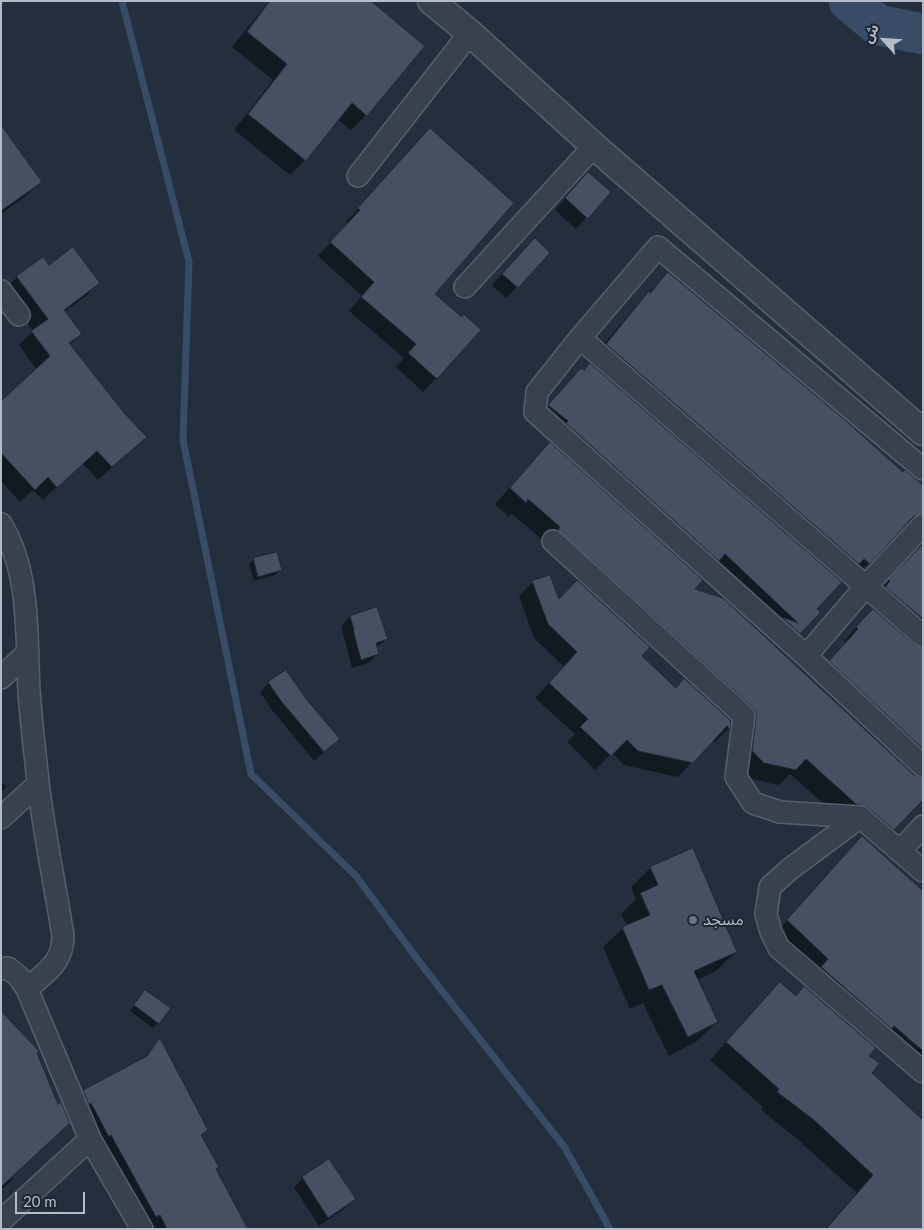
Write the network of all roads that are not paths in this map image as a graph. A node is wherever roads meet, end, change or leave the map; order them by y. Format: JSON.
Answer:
{"nodes":[{"id":1,"x":430,"y":1,"type":"edge"},
{"id":2,"x":470,"y":33,"type":"junction"},
{"id":3,"x":594,"y":146,"type":"junction"},
{"id":4,"x":358,"y":176,"type":"dead end"},
{"id":5,"x":465,"y":287,"type":"dead end"},
{"id":6,"x":1,"y":291,"type":"edge"},
{"id":7,"x":19,"y":315,"type":"dead end"},
{"id":8,"x":580,"y":338,"type":"junction"},
{"id":9,"x":923,"y":432,"type":"edge"},
{"id":10,"x":923,"y":469,"type":"edge"},
{"id":11,"x":1,"y":524,"type":"edge"},
{"id":12,"x":923,"y":525,"type":"edge"},
{"id":13,"x":554,"y":541,"type":"dead end"},
{"id":14,"x":866,"y":586,"type":"junction"},
{"id":15,"x":923,"y":636,"type":"edge"},
{"id":16,"x":28,"y":652,"type":"junction"},
{"id":17,"x":806,"y":656,"type":"junction"},
{"id":18,"x":1,"y":678,"type":"edge"},
{"id":19,"x":923,"y":766,"type":"edge"},
{"id":20,"x":38,"y":784,"type":"junction"},
{"id":21,"x":1,"y":818,"type":"edge"},
{"id":22,"x":860,"y":818,"type":"junction"},
{"id":23,"x":923,"y":826,"type":"edge"},
{"id":24,"x":900,"y":851,"type":"junction"},
{"id":25,"x":923,"y":871,"type":"edge"},
{"id":26,"x":1,"y":969,"type":"edge"},
{"id":27,"x":27,"y":989,"type":"junction"},
{"id":28,"x":923,"y":1072,"type":"edge"},
{"id":29,"x":90,"y":1139,"type":"junction"},
{"id":30,"x":1,"y":1220,"type":"edge"},
{"id":31,"x":142,"y":1229,"type":"edge"}],
"edges":[{"from":1,"to":2,"type":"street"},
{"from":2,"to":3,"type":"street"},
{"from":2,"to":4,"type":"street"},
{"from":3,"to":5,"type":"street"},
{"from":3,"to":9,"type":"street"},
{"from":6,"to":7,"type":"street"},
{"from":8,"to":10,"type":"street"},
{"from":8,"to":14,"type":"street"},
{"from":8,"to":17,"type":"street"},
{"from":11,"to":16,"type":"street"},
{"from":12,"to":14,"type":"street"},
{"from":13,"to":22,"type":"street"},
{"from":14,"to":15,"type":"street"},
{"from":14,"to":17,"type":"street"},
{"from":16,"to":18,"type":"street"},
{"from":16,"to":20,"type":"street"},
{"from":17,"to":19,"type":"street"},
{"from":20,"to":21,"type":"street"},
{"from":20,"to":27,"type":"street"},
{"from":22,"to":24,"type":"street"},
{"from":22,"to":28,"type":"street"},
{"from":23,"to":24,"type":"street"},
{"from":24,"to":25,"type":"street"},
{"from":26,"to":27,"type":"street"},
{"from":27,"to":29,"type":"street"},
{"from":29,"to":30,"type":"street"},
{"from":29,"to":31,"type":"street"}]}
